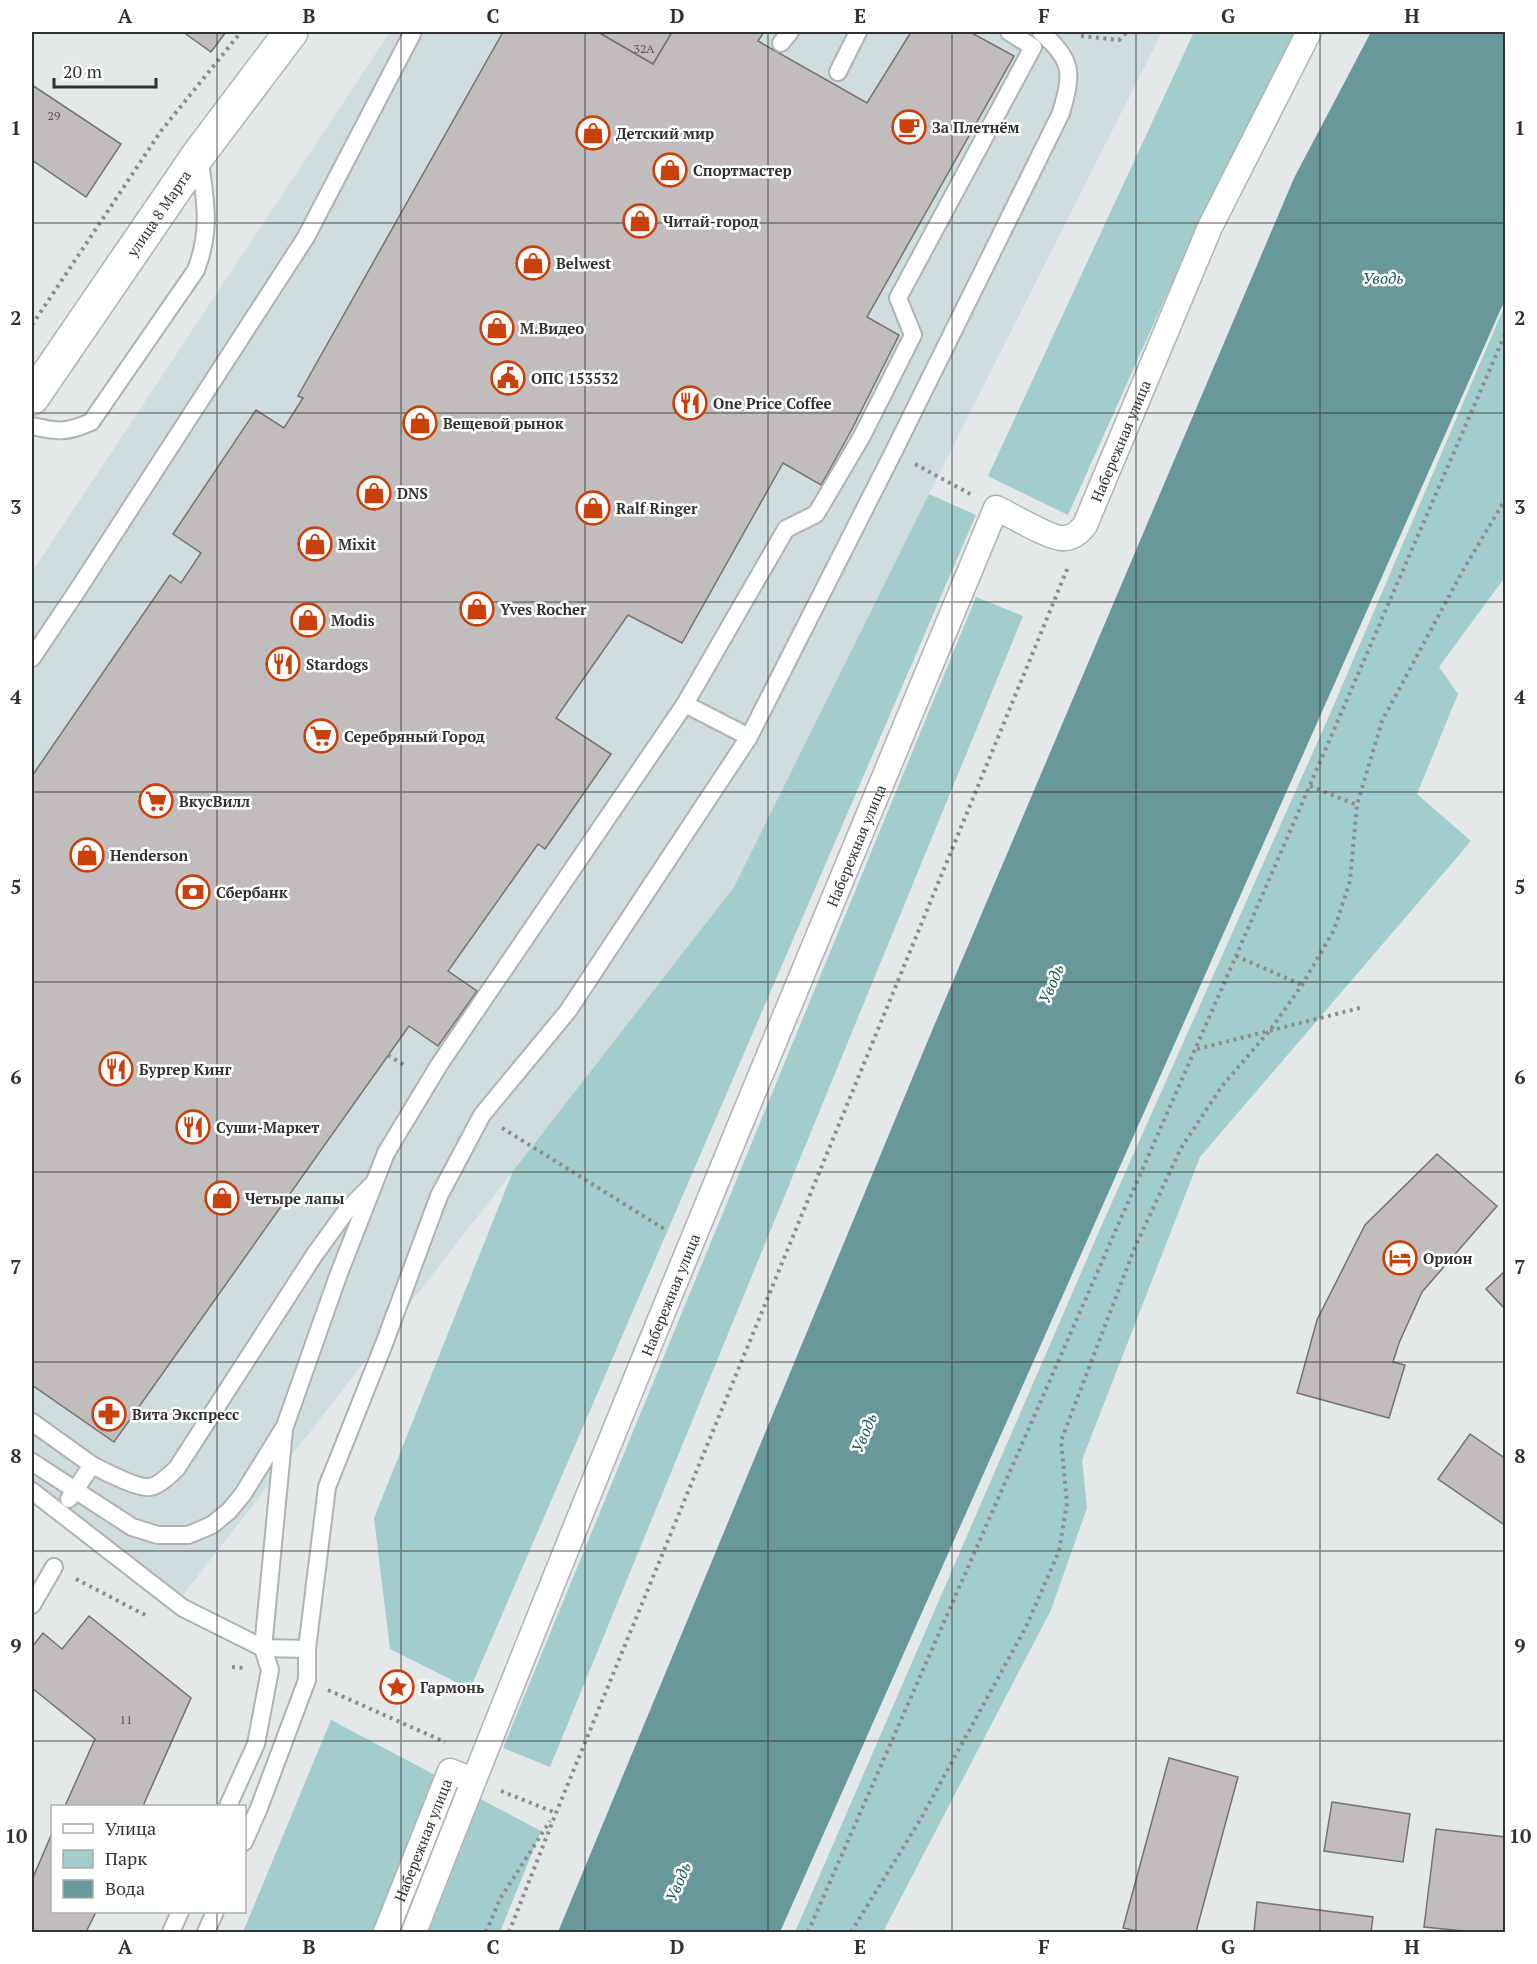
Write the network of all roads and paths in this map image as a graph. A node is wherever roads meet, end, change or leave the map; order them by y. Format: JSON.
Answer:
{"nodes":[{"id":1,"x":241,"y":32,"type":"edge"},
{"id":2,"x":291,"y":32,"type":"edge"},
{"id":3,"x":413,"y":32,"type":"edge"},
{"id":4,"x":858,"y":32,"type":"edge"},
{"id":5,"x":1009,"y":32,"type":"edge"},
{"id":6,"x":1041,"y":32,"type":"edge"},
{"id":7,"x":1127,"y":32,"type":"edge"},
{"id":8,"x":1309,"y":32,"type":"edge"},
{"id":9,"x":1119,"y":40,"type":"dead end"},
{"id":10,"x":1033,"y":47,"type":"junction"},
{"id":11,"x":838,"y":72,"type":"dead end"},
{"id":12,"x":199,"y":154,"type":"junction"},
{"id":13,"x":32,"y":324,"type":"edge"},
{"id":14,"x":1506,"y":332,"type":"edge"},
{"id":15,"x":32,"y":398,"type":"edge"},
{"id":16,"x":32,"y":426,"type":"edge"},
{"id":17,"x":893,"y":453,"type":"junction"},
{"id":18,"x":1506,"y":498,"type":"edge"},
{"id":19,"x":996,"y":508,"type":"junction"},
{"id":20,"x":1085,"y":525,"type":"junction"},
{"id":21,"x":32,"y":658,"type":"edge"},
{"id":22,"x":685,"y":704,"type":"junction"},
{"id":23,"x":748,"y":737,"type":"junction"},
{"id":24,"x":1310,"y":786,"type":"junction"},
{"id":25,"x":1357,"y":805,"type":"junction"},
{"id":26,"x":1236,"y":956,"type":"junction"},
{"id":27,"x":1302,"y":985,"type":"junction"},
{"id":28,"x":1364,"y":1006,"type":"dead end"},
{"id":29,"x":1271,"y":1029,"type":"junction"},
{"id":30,"x":1196,"y":1049,"type":"junction"},
{"id":31,"x":388,"y":1055,"type":"dead end"},
{"id":32,"x":430,"y":1081,"type":"junction"},
{"id":33,"x":482,"y":1115,"type":"junction"},
{"id":34,"x":376,"y":1180,"type":"junction"},
{"id":35,"x":690,"y":1245,"type":"junction"},
{"id":36,"x":32,"y":1422,"type":"edge"},
{"id":37,"x":285,"y":1426,"type":"junction"},
{"id":38,"x":32,"y":1462,"type":"edge"},
{"id":39,"x":92,"y":1465,"type":"junction"},
{"id":40,"x":75,"y":1490,"type":"junction"},
{"id":41,"x":32,"y":1491,"type":"edge"},
{"id":42,"x":60,"y":1512,"type":"junction"},
{"id":43,"x":54,"y":1567,"type":"joint"},
{"id":44,"x":32,"y":1605,"type":"edge"},
{"id":45,"x":157,"y":1621,"type":"dead end"},
{"id":46,"x":263,"y":1648,"type":"junction"},
{"id":47,"x":307,"y":1649,"type":"junction"},
{"id":48,"x":232,"y":1667,"type":"dead end"},
{"id":49,"x":270,"y":1670,"type":"junction"},
{"id":50,"x":307,"y":1680,"type":"junction"},
{"id":51,"x":478,"y":1770,"type":"junction"},
{"id":52,"x":228,"y":1805,"type":"edge"},
{"id":53,"x":556,"y":1813,"type":"junction"},
{"id":54,"x":246,"y":1838,"type":"edge"},
{"id":55,"x":179,"y":1913,"type":"edge"},
{"id":56,"x":214,"y":1913,"type":"edge"},
{"id":57,"x":171,"y":1932,"type":"edge"},
{"id":58,"x":206,"y":1932,"type":"edge"},
{"id":59,"x":386,"y":1932,"type":"edge"},
{"id":60,"x":414,"y":1932,"type":"edge"},
{"id":61,"x":486,"y":1932,"type":"edge"},
{"id":62,"x":509,"y":1932,"type":"edge"},
{"id":63,"x":808,"y":1932,"type":"edge"},
{"id":64,"x":851,"y":1932,"type":"edge"}],
"edges":[{"from":1,"to":13,"type":"path"},
{"from":2,"to":12,"type":"main road","name":"улица 8 Марта"},
{"from":3,"to":21,"type":"lane"},
{"from":4,"to":11,"type":"lane"},
{"from":5,"to":10,"type":"lane"},
{"from":6,"to":10,"type":"lane"},
{"from":6,"to":17,"type":"lane"},
{"from":7,"to":9,"type":"path"},
{"from":8,"to":20,"type":"street","name":"Набережная улица"},
{"from":10,"to":22,"type":"lane"},
{"from":12,"to":15,"type":"main road","name":"улица 8 Марта"},
{"from":12,"to":16,"type":"lane"},
{"from":14,"to":24,"type":"path"},
{"from":17,"to":19,"type":"path"},
{"from":17,"to":23,"type":"lane"},
{"from":18,"to":25,"type":"path"},
{"from":19,"to":20,"type":"street"},
{"from":19,"to":35,"type":"street","name":"Набережная улица"},
{"from":20,"to":53,"type":"path"},
{"from":22,"to":23,"type":"lane"},
{"from":22,"to":32,"type":"lane"},
{"from":23,"to":33,"type":"lane"},
{"from":24,"to":25,"type":"path"},
{"from":24,"to":26,"type":"path"},
{"from":25,"to":27,"type":"path"},
{"from":26,"to":27,"type":"path"},
{"from":26,"to":30,"type":"path"},
{"from":27,"to":29,"type":"path"},
{"from":28,"to":29,"type":"path"},
{"from":29,"to":30,"type":"path"},
{"from":29,"to":64,"type":"path"},
{"from":30,"to":63,"type":"path"},
{"from":31,"to":32,"type":"path"},
{"from":32,"to":34,"type":"lane"},
{"from":33,"to":35,"type":"path"},
{"from":33,"to":47,"type":"lane"},
{"from":34,"to":37,"type":"lane"},
{"from":34,"to":39,"type":"lane"},
{"from":35,"to":51,"type":"street","name":"Набережная улица"},
{"from":36,"to":39,"type":"lane"},
{"from":37,"to":40,"type":"lane"},
{"from":37,"to":46,"type":"lane"},
{"from":38,"to":40,"type":"lane"},
{"from":39,"to":40,"type":"lane"},
{"from":40,"to":42,"type":"lane"},
{"from":41,"to":42,"type":"lane"},
{"from":42,"to":46,"type":"lane"},
{"from":43,"to":44,"type":"lane"},
{"from":43,"to":45,"type":"path"},
{"from":46,"to":47,"type":"lane"},
{"from":46,"to":49,"type":"lane"},
{"from":47,"to":50,"type":"lane"},
{"from":48,"to":49,"type":"path"},
{"from":49,"to":52,"type":"lane"},
{"from":50,"to":51,"type":"path"},
{"from":50,"to":54,"type":"lane"},
{"from":51,"to":53,"type":"path"},
{"from":51,"to":59,"type":"street","name":"Набережная улица"},
{"from":51,"to":60,"type":"street","name":"Набережная улица"},
{"from":53,"to":61,"type":"path"},
{"from":53,"to":62,"type":"path"},
{"from":55,"to":57,"type":"lane"},
{"from":56,"to":58,"type":"lane"}]}
